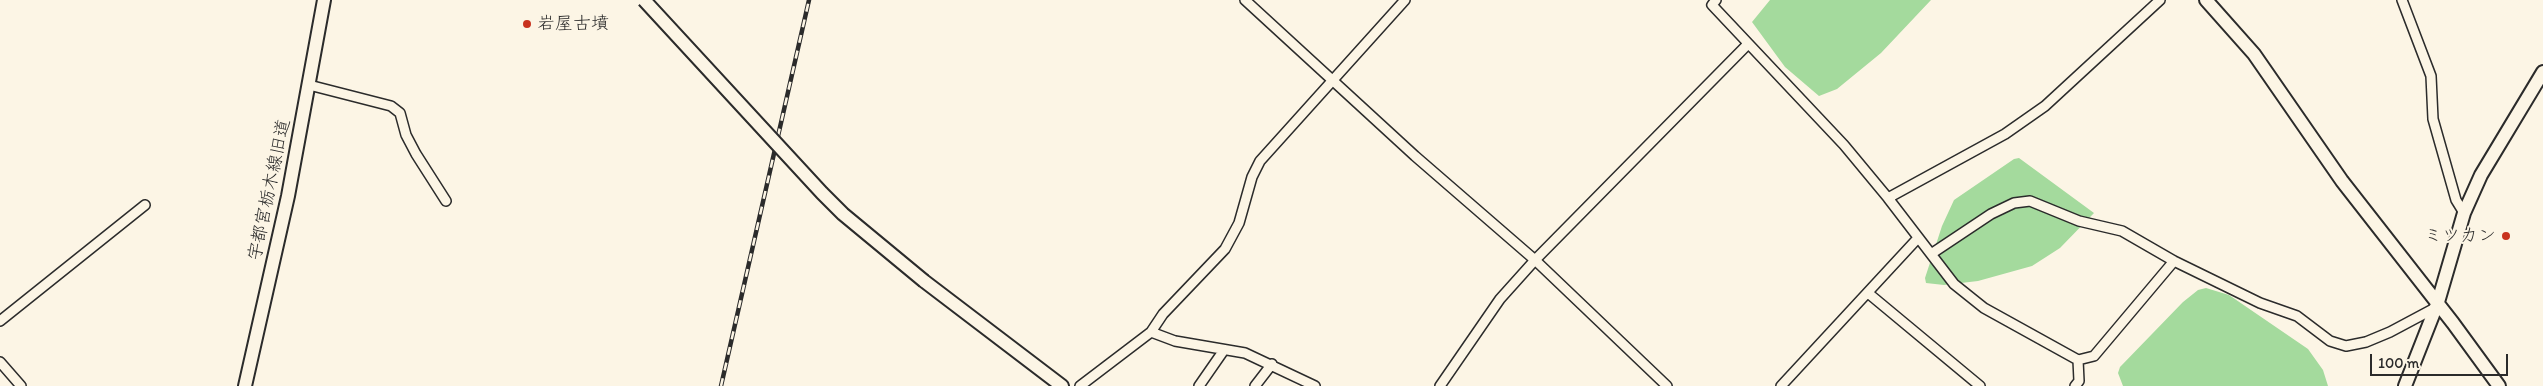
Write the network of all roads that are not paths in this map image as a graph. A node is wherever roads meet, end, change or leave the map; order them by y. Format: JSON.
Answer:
{"nodes":[{"id":1,"x":324,"y":0,"type":"edge"},
{"id":2,"x":644,"y":0,"type":"edge"},
{"id":3,"x":1245,"y":0,"type":"edge"},
{"id":4,"x":1405,"y":0,"type":"edge"},
{"id":5,"x":1716,"y":0,"type":"edge"},
{"id":6,"x":2160,"y":0,"type":"edge"},
{"id":7,"x":2206,"y":0,"type":"edge"},
{"id":8,"x":2402,"y":0,"type":"edge"},
{"id":9,"x":1748,"y":44,"type":"junction"},
{"id":10,"x":2543,"y":72,"type":"edge"},
{"id":11,"x":1331,"y":80,"type":"junction"},
{"id":12,"x":309,"y":85,"type":"junction"},
{"id":13,"x":1888,"y":198,"type":"junction"},
{"id":14,"x":446,"y":201,"type":"dead end"},
{"id":15,"x":146,"y":205,"type":"dead end"},
{"id":16,"x":2464,"y":213,"type":"junction"},
{"id":17,"x":1918,"y":238,"type":"junction"},
{"id":18,"x":1931,"y":254,"type":"junction"},
{"id":19,"x":1535,"y":260,"type":"junction"},
{"id":20,"x":2174,"y":261,"type":"junction"},
{"id":21,"x":1868,"y":294,"type":"junction"},
{"id":22,"x":2436,"y":305,"type":"junction"},
{"id":23,"x":0,"y":321,"type":"edge"},
{"id":24,"x":1151,"y":332,"type":"junction"},
{"id":25,"x":1224,"y":350,"type":"junction"},
{"id":26,"x":2078,"y":360,"type":"junction"},
{"id":27,"x":0,"y":362,"type":"edge"},
{"id":28,"x":1272,"y":364,"type":"junction"},
{"id":29,"x":21,"y":386,"type":"edge"},
{"id":30,"x":245,"y":386,"type":"edge"},
{"id":31,"x":1062,"y":386,"type":"edge"},
{"id":32,"x":1080,"y":386,"type":"edge"},
{"id":33,"x":1199,"y":386,"type":"edge"},
{"id":34,"x":1255,"y":386,"type":"edge"},
{"id":35,"x":1315,"y":386,"type":"edge"},
{"id":36,"x":1440,"y":386,"type":"edge"},
{"id":37,"x":1667,"y":386,"type":"edge"},
{"id":38,"x":1781,"y":386,"type":"edge"},
{"id":39,"x":1980,"y":386,"type":"edge"},
{"id":40,"x":2075,"y":386,"type":"edge"},
{"id":41,"x":2405,"y":386,"type":"edge"},
{"id":42,"x":2499,"y":386,"type":"edge"}],
"edges":[{"from":1,"to":12,"type":"street","name":"宇都宮栃木線旧道"},
{"from":2,"to":31,"type":"street","bridge":true},
{"from":3,"to":11,"type":"street"},
{"from":4,"to":11,"type":"street"},
{"from":5,"to":9,"type":"street"},
{"from":6,"to":13,"type":"street"},
{"from":7,"to":22,"type":"street"},
{"from":8,"to":16,"type":"street"},
{"from":9,"to":13,"type":"street"},
{"from":9,"to":19,"type":"street"},
{"from":10,"to":16,"type":"street"},
{"from":11,"to":19,"type":"street"},
{"from":11,"to":24,"type":"street"},
{"from":12,"to":14,"type":"street"},
{"from":12,"to":30,"type":"street","name":"宇都宮栃木線旧道"},
{"from":13,"to":17,"type":"street"},
{"from":15,"to":23,"type":"street"},
{"from":16,"to":22,"type":"street"},
{"from":17,"to":18,"type":"street"},
{"from":17,"to":21,"type":"street"},
{"from":18,"to":20,"type":"street"},
{"from":18,"to":26,"type":"street"},
{"from":19,"to":36,"type":"street"},
{"from":19,"to":37,"type":"street"},
{"from":20,"to":22,"type":"street"},
{"from":20,"to":26,"type":"street"},
{"from":21,"to":38,"type":"street"},
{"from":21,"to":39,"type":"street"},
{"from":22,"to":41,"type":"street"},
{"from":22,"to":42,"type":"street"},
{"from":24,"to":25,"type":"street"},
{"from":24,"to":32,"type":"street"},
{"from":25,"to":28,"type":"street"},
{"from":25,"to":33,"type":"street"},
{"from":26,"to":40,"type":"street"},
{"from":27,"to":29,"type":"street"},
{"from":28,"to":34,"type":"street"},
{"from":28,"to":35,"type":"street"}]}
